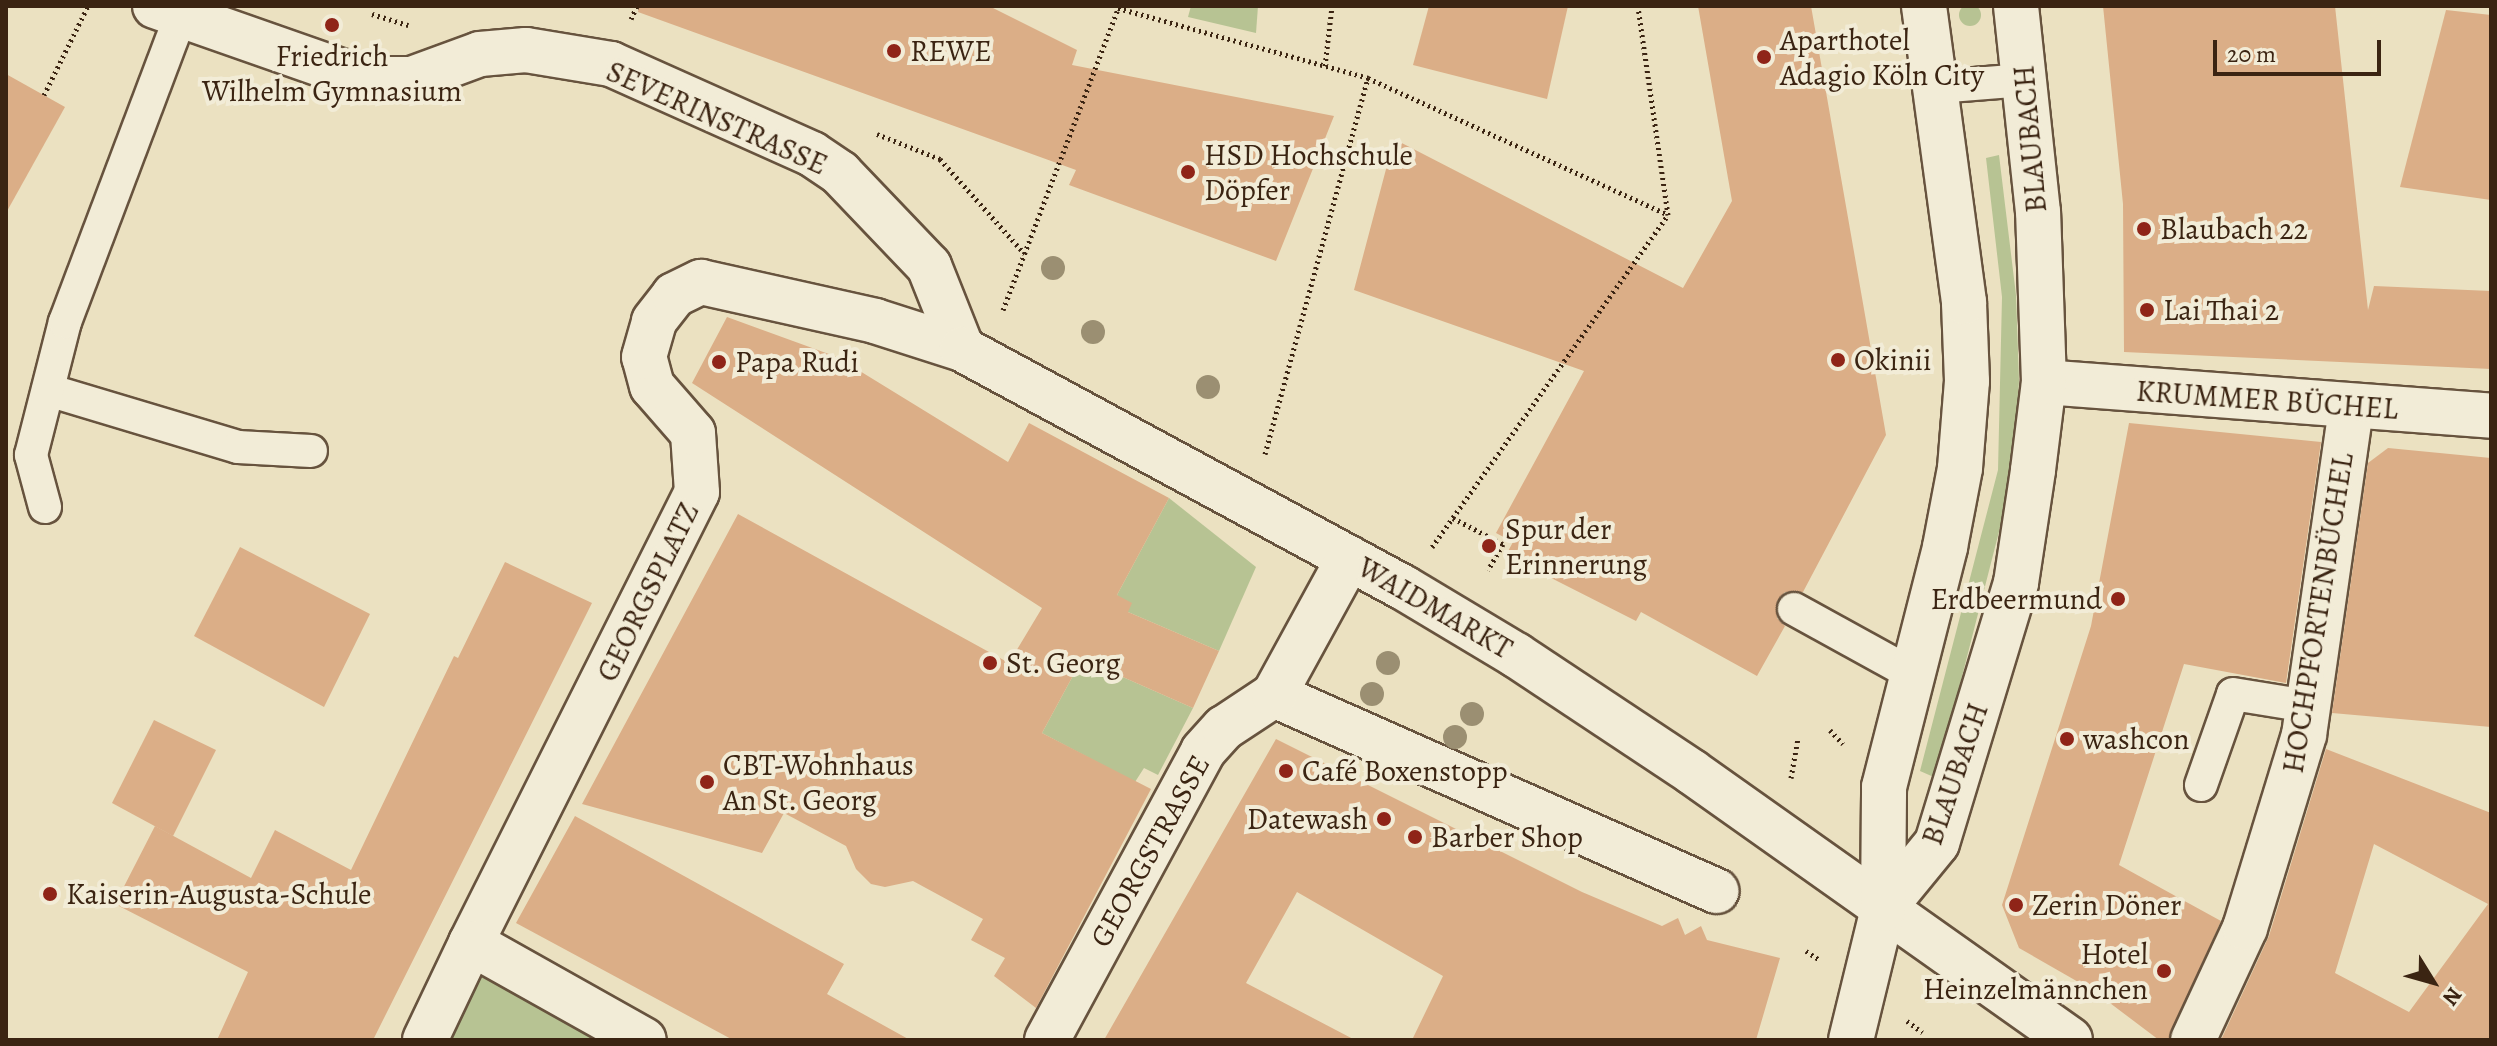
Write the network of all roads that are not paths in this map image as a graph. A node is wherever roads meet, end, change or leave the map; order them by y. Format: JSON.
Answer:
{"nodes":[{"id":1,"x":1924,"y":6,"type":"edge"},
{"id":2,"x":2016,"y":6,"type":"edge"},
{"id":3,"x":168,"y":10,"type":"edge"},
{"id":4,"x":2024,"y":80,"type":"junction"},
{"id":5,"x":1937,"y":87,"type":"junction"},
{"id":6,"x":972,"y":356,"type":"junction"},
{"id":7,"x":2044,"y":382,"type":"junction"},
{"id":8,"x":48,"y":390,"type":"junction"},
{"id":9,"x":2351,"y":407,"type":"junction"},
{"id":10,"x":2491,"y":416,"type":"edge"},
{"id":11,"x":311,"y":451,"type":"dead end"},
{"id":12,"x":45,"y":507,"type":"dead end"},
{"id":13,"x":1349,"y":558,"type":"junction"},
{"id":14,"x":1794,"y":609,"type":"dead end"},
{"id":15,"x":1916,"y":676,"type":"junction"},
{"id":16,"x":1274,"y":695,"type":"junction"},
{"id":17,"x":2307,"y":706,"type":"junction"},
{"id":18,"x":2201,"y":785,"type":"dead end"},
{"id":19,"x":1716,"y":891,"type":"dead end"},
{"id":20,"x":1883,"y":909,"type":"junction"},
{"id":21,"x":471,"y":943,"type":"junction"},
{"id":22,"x":425,"y":1040,"type":"edge"},
{"id":23,"x":644,"y":1040,"type":"edge"},
{"id":24,"x":1047,"y":1040,"type":"edge"},
{"id":25,"x":1851,"y":1040,"type":"edge"},
{"id":26,"x":2070,"y":1040,"type":"edge"},
{"id":27,"x":2193,"y":1040,"type":"edge"}],
"edges":[{"from":1,"to":5,"type":"street","name":"BLAUBACH"},
{"from":2,"to":4,"type":"street","name":"BLAUBACH"},
{"from":3,"to":6,"type":"street","name":"SEVERINSTRASSE"},
{"from":3,"to":8,"type":"lane"},
{"from":4,"to":5,"type":"lane"},
{"from":4,"to":7,"type":"street","name":"BLAUBACH"},
{"from":5,"to":15,"type":"street","name":"BLAUBACH"},
{"from":6,"to":13,"type":"street","name":"WAIDMARKT"},
{"from":6,"to":21,"type":"street","name":"GEORGSPLATZ"},
{"from":7,"to":9,"type":"street","name":"KRUMMER BÜCHEL"},
{"from":7,"to":20,"type":"street","name":"BLAUBACH"},
{"from":8,"to":11,"type":"lane"},
{"from":8,"to":12,"type":"lane"},
{"from":9,"to":10,"type":"street","name":"KRUMMER BÜCHEL"},
{"from":9,"to":17,"type":"street","name":"HOCHPFORTENBÜCHEL"},
{"from":13,"to":16,"type":"street","name":"GEORGSTRASSE"},
{"from":13,"to":20,"type":"street","name":"WAIDMARKT"},
{"from":14,"to":15,"type":"lane"},
{"from":15,"to":20,"type":"street","name":"BLAUBACH"},
{"from":16,"to":19,"type":"street"},
{"from":16,"to":24,"type":"street","name":"GEORGSTRASSE"},
{"from":17,"to":18,"type":"lane"},
{"from":17,"to":27,"type":"street","name":"HOCHPFORTENBÜCHEL"},
{"from":20,"to":25,"type":"street"},
{"from":20,"to":26,"type":"street","name":"WAIDMARKT"},
{"from":21,"to":22,"type":"street","name":"GEORGSPLATZ"},
{"from":21,"to":23,"type":"street"}]}
